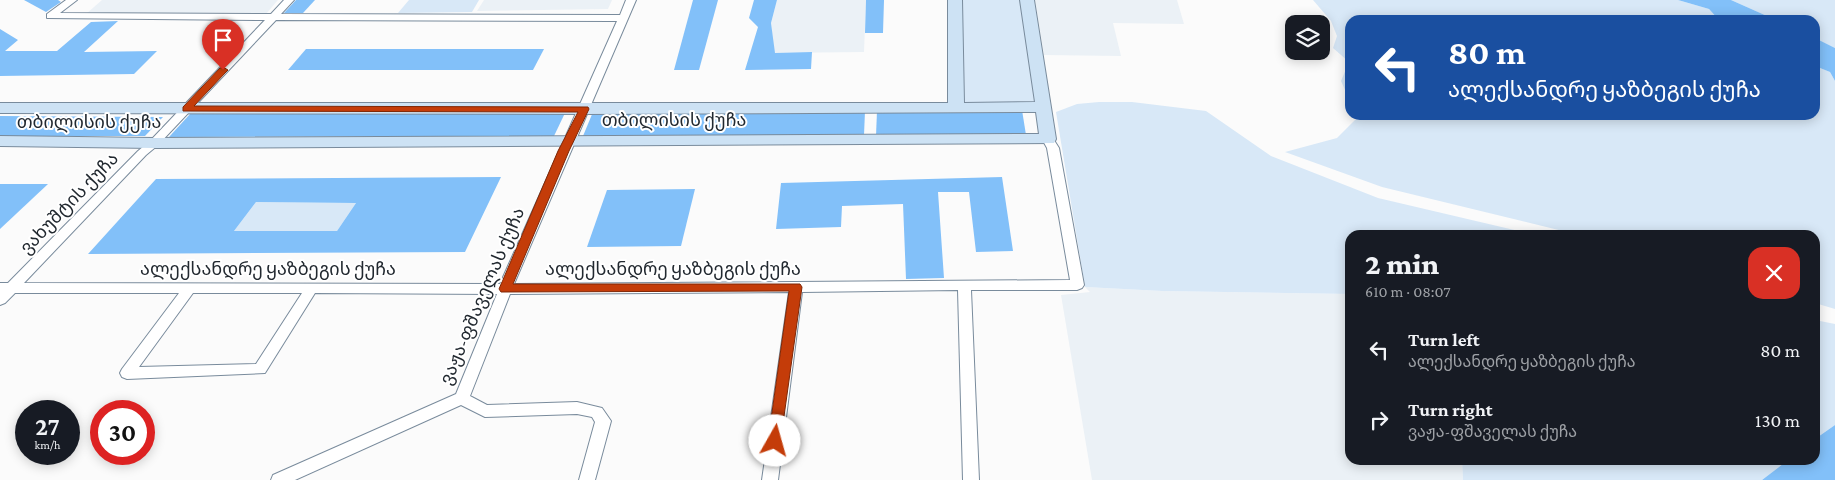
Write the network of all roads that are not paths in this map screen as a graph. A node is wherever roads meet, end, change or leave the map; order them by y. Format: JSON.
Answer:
{"nodes":[{"id":1,"x":72,"y":0,"type":"edge"},
{"id":2,"x":288,"y":0,"type":"edge"},
{"id":3,"x":631,"y":0,"type":"edge"},
{"id":4,"x":955,"y":0,"type":"edge"},
{"id":5,"x":1026,"y":0,"type":"edge"},
{"id":6,"x":272,"y":17,"type":"junction"},
{"id":7,"x":624,"y":18,"type":"junction"},
{"id":8,"x":956,"y":107,"type":"junction"},
{"id":9,"x":1043,"y":107,"type":"junction"},
{"id":10,"x":0,"y":108,"type":"edge"},
{"id":11,"x":186,"y":109,"type":"junction"},
{"id":12,"x":584,"y":109,"type":"junction"},
{"id":13,"x":1048,"y":139,"type":"junction"},
{"id":14,"x":570,"y":140,"type":"junction"},
{"id":15,"x":0,"y":141,"type":"edge"},
{"id":16,"x":154,"y":143,"type":"junction"},
{"id":17,"x":964,"y":286,"type":"junction"},
{"id":18,"x":796,"y":287,"type":"junction"},
{"id":19,"x":6,"y":288,"type":"edge"},
{"id":20,"x":190,"y":288,"type":"junction"},
{"id":21,"x":312,"y":288,"type":"junction"},
{"id":22,"x":505,"y":289,"type":"junction"},
{"id":23,"x":0,"y":300,"type":"edge"},
{"id":24,"x":462,"y":398,"type":"junction"},
{"id":25,"x":279,"y":480,"type":"edge"},
{"id":26,"x":587,"y":480,"type":"edge"},
{"id":27,"x":770,"y":480,"type":"edge"},
{"id":28,"x":971,"y":480,"type":"edge"}],
"edges":[{"from":1,"to":6,"type":"street"},
{"from":2,"to":6,"type":"street","name":"ვახუშტის ქუჩა"},
{"from":3,"to":7,"type":"street","name":"ვაჟა-ფშაველას ქუჩა"},
{"from":4,"to":8,"type":"main road"},
{"from":5,"to":9,"type":"main road"},
{"from":6,"to":7,"type":"street"},
{"from":6,"to":11,"type":"street","name":"ვახუშტის ქუჩა"},
{"from":7,"to":12,"type":"street","name":"ვაჟა-ფშაველას ქუჩა"},
{"from":8,"to":9,"type":"main road","name":"თბილისის ქუჩა"},
{"from":8,"to":12,"type":"main road","name":"თბილისის ქუჩა"},
{"from":9,"to":13,"type":"main road"},
{"from":10,"to":11,"type":"main road","name":"თბილისის ქუჩა"},
{"from":11,"to":12,"type":"main road","name":"თბილისის ქუჩა"},
{"from":11,"to":16,"type":"street","name":"ვახუშტის ქუჩა"},
{"from":12,"to":14,"type":"street","name":"ვაჟა-ფშაველას ქუჩა"},
{"from":13,"to":14,"type":"main road","name":"თბილისის ქუჩა"},
{"from":13,"to":17,"type":"street","name":"ალექსანდრე ყაზბეგის ქუჩა"},
{"from":14,"to":16,"type":"main road","name":"თბილისის ქუჩა"},
{"from":14,"to":22,"type":"street","name":"ვაჟა-ფშაველას ქუჩა"},
{"from":15,"to":16,"type":"main road","name":"თბილისის ქუჩა"},
{"from":16,"to":19,"type":"street","name":"ვახუშტის ქუჩა"},
{"from":17,"to":18,"type":"street","name":"ალექსანდრე ყაზბეგის ქუჩა"},
{"from":17,"to":28,"type":"street"},
{"from":18,"to":22,"type":"street","name":"ალექსანდრე ყაზბეგის ქუჩა"},
{"from":18,"to":27,"type":"street"},
{"from":19,"to":20,"type":"street","name":"ალექსანდრე ყაზბეგის ქუჩა"},
{"from":19,"to":23,"type":"street","name":"ვახუშტის ქუჩა"},
{"from":20,"to":21,"type":"street","name":"ალექსანდრე ყაზბეგის ქუჩა"},
{"from":20,"to":21,"type":"street"},
{"from":21,"to":22,"type":"street","name":"ალექსანდრე ყაზბეგის ქუჩა"},
{"from":22,"to":24,"type":"street","name":"ვაჟა-ფშაველას ქუჩა"},
{"from":24,"to":25,"type":"street","name":"ვაჟა-ფშაველას ქუჩა"},
{"from":24,"to":26,"type":"street"}]}
